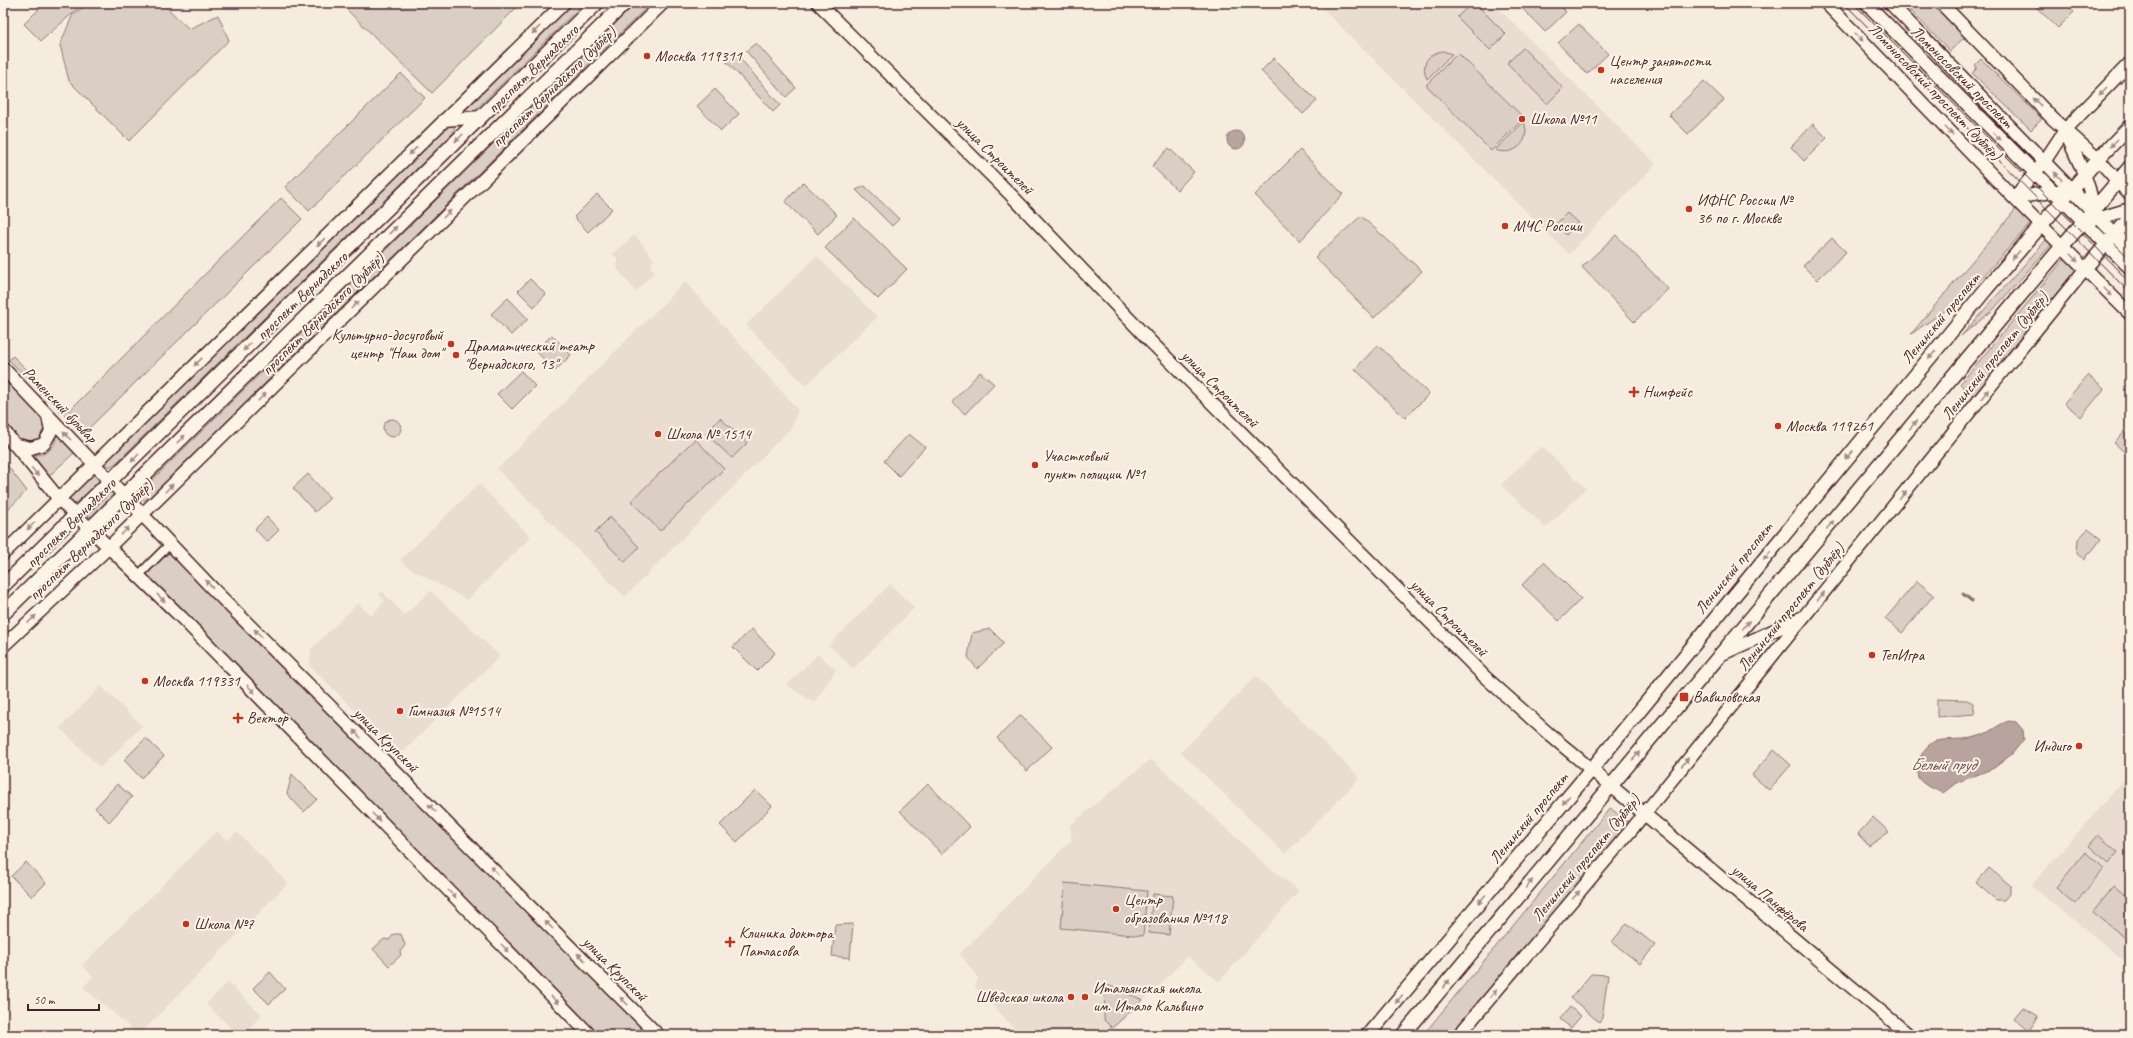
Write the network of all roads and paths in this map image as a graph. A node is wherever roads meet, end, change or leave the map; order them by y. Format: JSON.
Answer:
{"nodes":[{"id":1,"x":564,"y":3,"type":"edge"},
{"id":2,"x":597,"y":3,"type":"edge"},
{"id":3,"x":624,"y":3,"type":"edge"},
{"id":4,"x":663,"y":3,"type":"edge"},
{"id":5,"x":818,"y":3,"type":"edge"},
{"id":6,"x":1866,"y":3,"type":"edge"},
{"id":7,"x":1890,"y":3,"type":"edge"},
{"id":8,"x":1941,"y":3,"type":"edge"},
{"id":9,"x":1832,"y":5,"type":"edge"},
{"id":10,"x":2130,"y":63,"type":"edge"},
{"id":11,"x":481,"y":117,"type":"junction"},
{"id":12,"x":444,"y":120,"type":"junction"},
{"id":13,"x":2130,"y":126,"type":"edge"},
{"id":14,"x":2065,"y":130,"type":"junction"},
{"id":15,"x":2098,"y":159,"type":"junction"},
{"id":16,"x":2044,"y":162,"type":"junction"},
{"id":17,"x":2130,"y":167,"type":"edge"},
{"id":18,"x":2035,"y":174,"type":"junction"},
{"id":19,"x":2084,"y":176,"type":"junction"},
{"id":20,"x":2118,"y":182,"type":"junction"},
{"id":21,"x":2072,"y":190,"type":"junction"},
{"id":22,"x":2130,"y":195,"type":"edge"},
{"id":23,"x":2058,"y":196,"type":"junction"},
{"id":24,"x":2014,"y":198,"type":"junction"},
{"id":25,"x":2130,"y":209,"type":"edge"},
{"id":26,"x":2096,"y":215,"type":"junction"},
{"id":27,"x":2130,"y":216,"type":"edge"},
{"id":28,"x":2084,"y":222,"type":"junction"},
{"id":29,"x":2041,"y":226,"type":"junction"},
{"id":30,"x":2115,"y":234,"type":"junction"},
{"id":31,"x":2107,"y":244,"type":"junction"},
{"id":32,"x":2062,"y":246,"type":"junction"},
{"id":33,"x":2130,"y":250,"type":"edge"},
{"id":34,"x":2130,"y":268,"type":"edge"},
{"id":35,"x":2086,"y":270,"type":"junction"},
{"id":36,"x":2130,"y":314,"type":"edge"},
{"id":37,"x":3,"y":368,"type":"edge"},
{"id":38,"x":48,"y":415,"type":"junction"},
{"id":39,"x":3,"y":430,"type":"edge"},
{"id":40,"x":13,"y":444,"type":"junction"},
{"id":41,"x":94,"y":464,"type":"junction"},
{"id":42,"x":110,"y":482,"type":"junction"},
{"id":43,"x":123,"y":496,"type":"junction"},
{"id":44,"x":59,"y":499,"type":"junction"},
{"id":45,"x":76,"y":515,"type":"junction"},
{"id":46,"x":142,"y":515,"type":"junction"},
{"id":47,"x":89,"y":529,"type":"junction"},
{"id":48,"x":170,"y":544,"type":"junction"},
{"id":49,"x":108,"y":548,"type":"junction"},
{"id":50,"x":3,"y":554,"type":"edge"},
{"id":51,"x":138,"y":576,"type":"junction"},
{"id":52,"x":3,"y":586,"type":"edge"},
{"id":53,"x":3,"y":614,"type":"edge"},
{"id":54,"x":1804,"y":617,"type":"junction"},
{"id":55,"x":3,"y":646,"type":"edge"},
{"id":56,"x":1720,"y":655,"type":"junction"},
{"id":57,"x":1591,"y":770,"type":"junction"},
{"id":58,"x":1610,"y":786,"type":"junction"},
{"id":59,"x":1644,"y":814,"type":"junction"},
{"id":60,"x":590,"y":1035,"type":"edge"},
{"id":61,"x":658,"y":1035,"type":"edge"},
{"id":62,"x":1368,"y":1035,"type":"edge"},
{"id":63,"x":1403,"y":1035,"type":"edge"},
{"id":64,"x":1459,"y":1035,"type":"edge"},
{"id":65,"x":1909,"y":1035,"type":"edge"}],
"edges":[{"from":1,"to":12,"type":"street","one_way":true},
{"from":2,"to":11,"type":"main road","name":"проспект Вернадского"},
{"from":43,"to":3,"type":"main road","name":"проспект Вернадского","one_way":true},
{"from":46,"to":4,"type":"street","name":"проспект Вернадского (дублёр)","one_way":true},
{"from":5,"to":57,"type":"street","name":"улица Строителей"},
{"from":6,"to":18,"type":"street","name":"Ломоносовский проспект","one_way":true},
{"from":7,"to":16,"type":"street","name":"Ломоносовский проспект"},
{"from":14,"to":8,"type":"street","one_way":true},
{"from":9,"to":24,"type":"street","name":"Ломоносовский проспект (дублёр)","one_way":true},
{"from":10,"to":14,"type":"street","one_way":true},
{"from":11,"to":12,"type":"street"},
{"from":11,"to":42,"type":"main road","name":"проспект Вернадского","one_way":true},
{"from":12,"to":41,"type":"street","one_way":true},
{"from":13,"to":15,"type":"main road","name":"Ленинский проспект","one_way":true},
{"from":14,"to":15,"type":"street"},
{"from":14,"to":16,"type":"street"},
{"from":14,"to":19,"type":"street"},
{"from":15,"to":19,"type":"main road","name":"Ленинский проспект"},
{"from":15,"to":20,"type":"street"},
{"from":16,"to":18,"type":"street"},
{"from":21,"to":16,"type":"street","name":"Ломоносовский проспект","one_way":true},
{"from":17,"to":20,"type":"main road"},
{"from":18,"to":23,"type":"street","name":"Ломоносовский проспект"},
{"from":18,"to":24,"type":"street"},
{"from":19,"to":21,"type":"main road","name":"Ленинский проспект"},
{"from":19,"to":26,"type":"street"},
{"from":20,"to":22,"type":"street"},
{"from":20,"to":26,"type":"main road"},
{"from":21,"to":23,"type":"main road","name":"Ленинский проспект"},
{"from":21,"to":26,"type":"street","name":"Ломоносовский проспект"},
{"from":23,"to":24,"type":"street"},
{"from":23,"to":28,"type":"street","name":"Ломоносовский проспект"},
{"from":23,"to":29,"type":"main road","name":"Ленинский проспект"},
{"from":24,"to":29,"type":"street","name":"Ломоносовский проспект (дублёр)"},
{"from":25,"to":26,"type":"street"},
{"from":26,"to":28,"type":"main road"},
{"from":26,"to":30,"type":"street","name":"Ломоносовский проспект"},
{"from":27,"to":30,"type":"street","name":"Ленинский проспект (дублёр)"},
{"from":28,"to":31,"type":"street","name":"Ломоносовский проспект"},
{"from":28,"to":32,"type":"main road"},
{"from":29,"to":32,"type":"street","name":"Ломоносовский проспект (дублёр)"},
{"from":29,"to":57,"type":"main road","name":"Ленинский проспект","one_way":true},
{"from":30,"to":31,"type":"street","name":"Ленинский проспект (дублёр)"},
{"from":30,"to":33,"type":"street"},
{"from":31,"to":34,"type":"street"},
{"from":31,"to":35,"type":"street","name":"Ленинский проспект (дублёр)"},
{"from":32,"to":35,"type":"street","name":"Ломоносовский проспект (дублёр)","one_way":true},
{"from":56,"to":32,"type":"main road","one_way":true},
{"from":35,"to":36,"type":"street","one_way":true},
{"from":54,"to":35,"type":"street","name":"Ленинский проспект (дублёр)","one_way":true},
{"from":37,"to":38,"type":"street","name":"Раменский бульвар"},
{"from":38,"to":40,"type":"street"},
{"from":41,"to":38,"type":"street","name":"Раменский бульвар","one_way":true},
{"from":39,"to":40,"type":"street"},
{"from":40,"to":44,"type":"street","one_way":true},
{"from":41,"to":42,"type":"street","name":"улица Крупской"},
{"from":41,"to":44,"type":"street"},
{"from":42,"to":43,"type":"street","name":"улица Крупской"},
{"from":42,"to":45,"type":"main road","name":"проспект Вернадского"},
{"from":43,"to":46,"type":"street","name":"улица Крупской"},
{"from":43,"to":47,"type":"main road","name":"проспект Вернадского"},
{"from":44,"to":45,"type":"street"},
{"from":44,"to":50,"type":"street","one_way":true},
{"from":45,"to":47,"type":"street"},
{"from":45,"to":52,"type":"main road","name":"проспект Вернадского"},
{"from":46,"to":48,"type":"street","name":"улица Крупской"},
{"from":49,"to":46,"type":"street","name":"проспект Вернадского (дублёр)","one_way":true},
{"from":47,"to":49,"type":"street"},
{"from":47,"to":53,"type":"main road","name":"проспект Вернадского"},
{"from":48,"to":51,"type":"street"},
{"from":61,"to":48,"type":"street","name":"улица Крупской","one_way":true},
{"from":49,"to":51,"type":"street"},
{"from":55,"to":49,"type":"street","name":"проспект Вернадского (дублёр)","one_way":true},
{"from":51,"to":60,"type":"street","one_way":true},
{"from":54,"to":56,"type":"street"},
{"from":59,"to":54,"type":"street","name":"Ленинский проспект (дублёр)","one_way":true},
{"from":58,"to":56,"type":"main road","one_way":true},
{"from":57,"to":58,"type":"street","name":"улица Строителей"},
{"from":57,"to":62,"type":"main road","name":"Ленинский проспект","one_way":true},
{"from":58,"to":59,"type":"street","name":"улица Панфёрова"},
{"from":63,"to":58,"type":"main road","one_way":true},
{"from":64,"to":59,"type":"street","name":"Ленинский проспект (дублёр)","one_way":true},
{"from":59,"to":65,"type":"street","name":"улица Панфёрова"}]}
